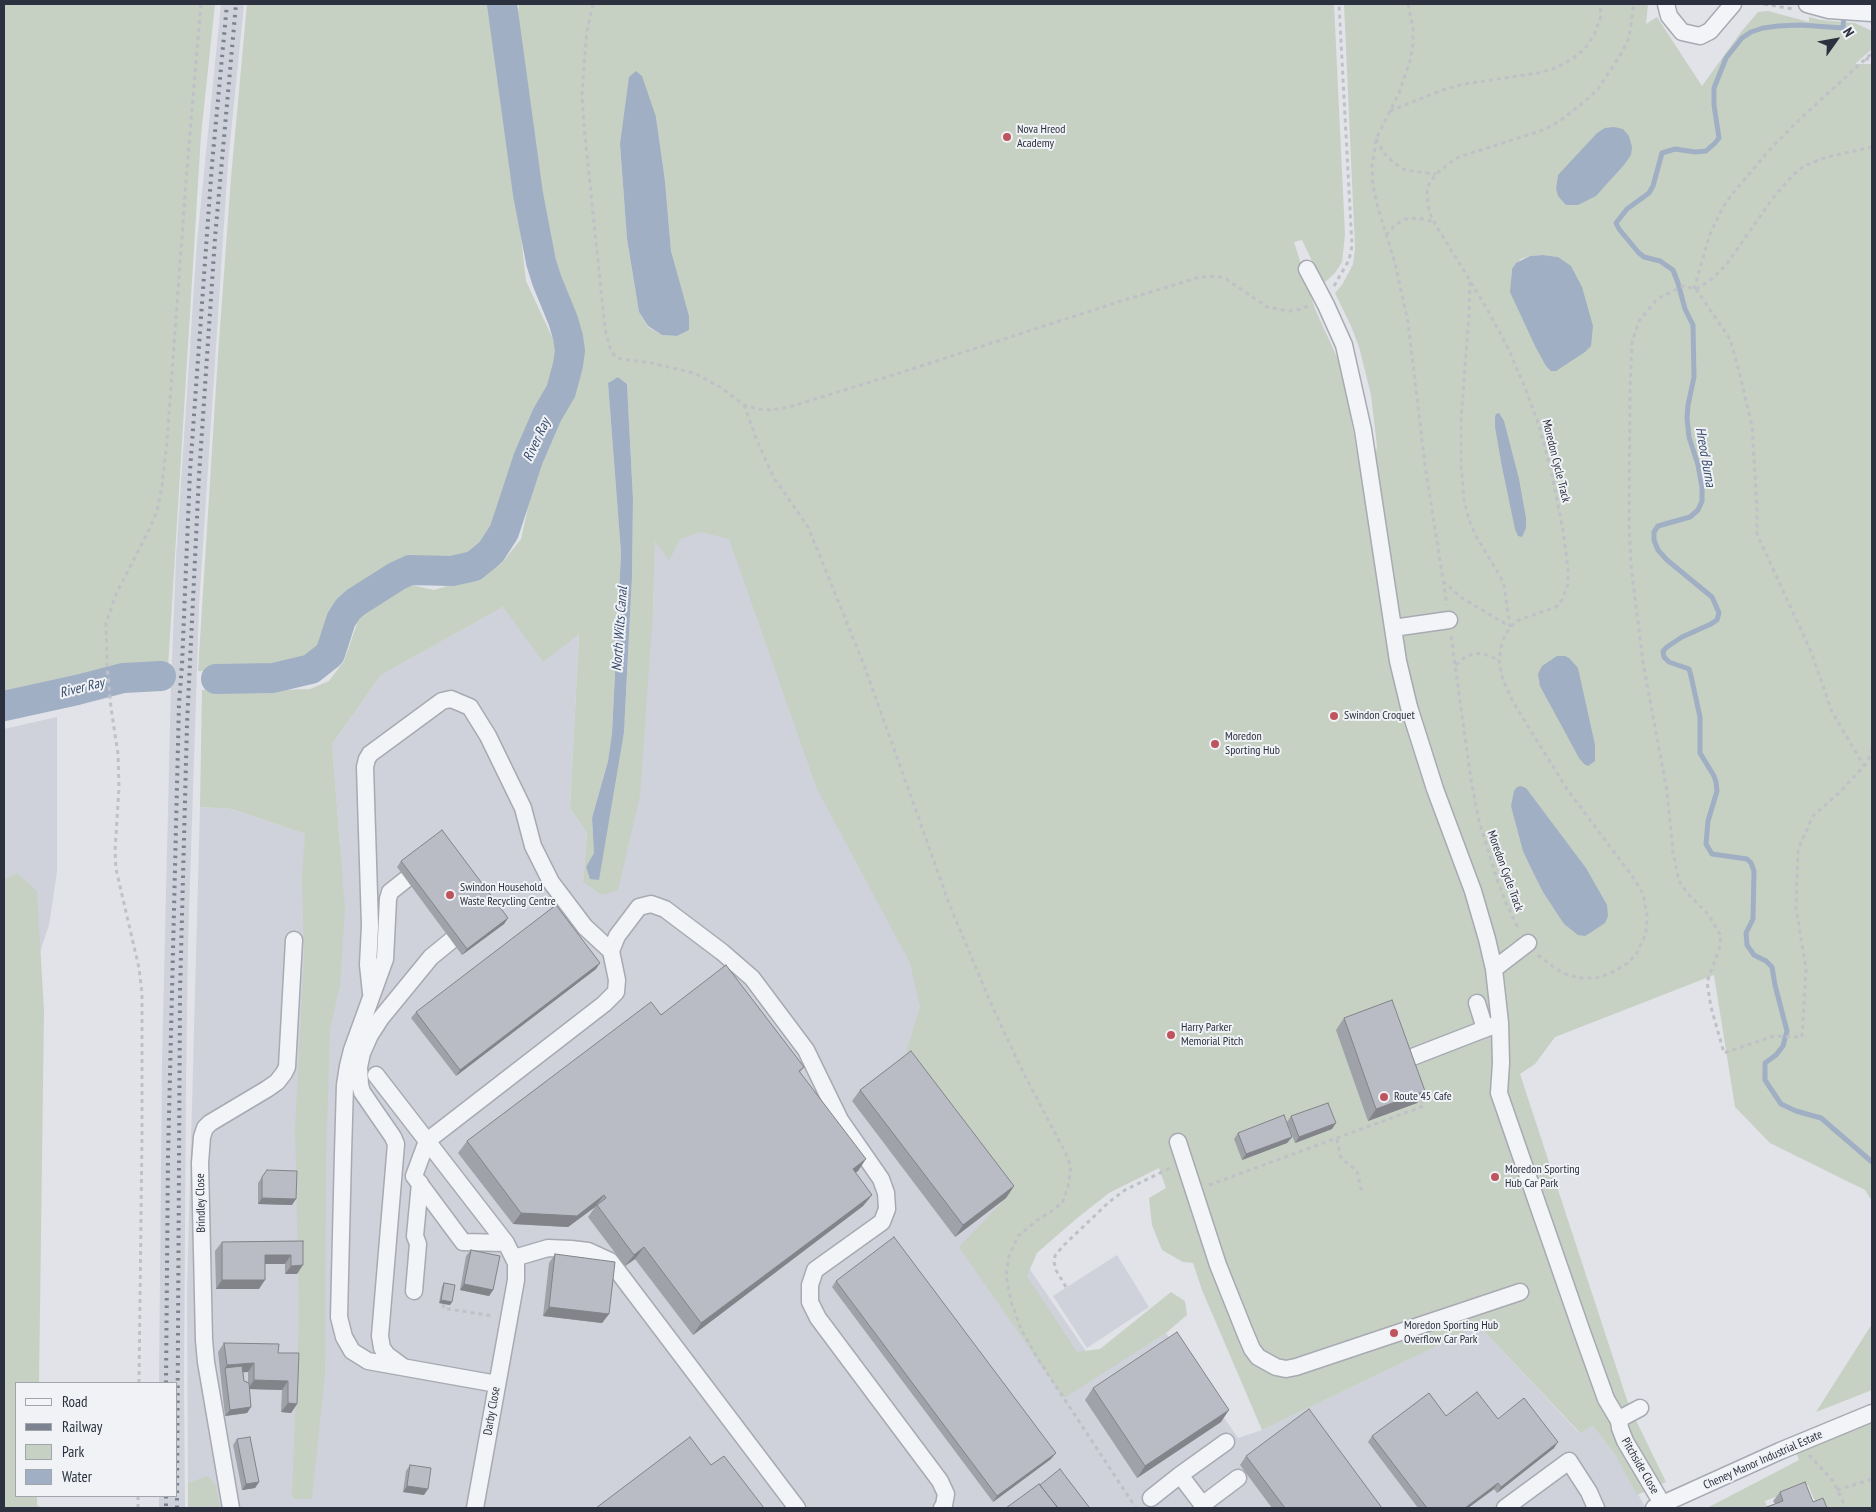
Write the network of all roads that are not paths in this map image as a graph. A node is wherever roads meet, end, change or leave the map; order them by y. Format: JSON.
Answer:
{"nodes":[{"id":1,"x":1666,"y":4,"type":"edge"},
{"id":2,"x":1733,"y":4,"type":"edge"},
{"id":3,"x":1807,"y":4,"type":"edge"},
{"id":4,"x":1871,"y":13,"type":"edge"},
{"id":5,"x":1307,"y":269,"type":"dead end"},
{"id":6,"x":1449,"y":620,"type":"road end"},
{"id":7,"x":1393,"y":628,"type":"junction"},
{"id":8,"x":435,"y":873,"type":"edge"},
{"id":9,"x":464,"y":912,"type":"edge"},
{"id":10,"x":294,"y":940,"type":"dead end"},
{"id":11,"x":1528,"y":943,"type":"road end"},
{"id":12,"x":611,"y":951,"type":"junction"},
{"id":13,"x":1494,"y":969,"type":"junction"},
{"id":14,"x":371,"y":998,"type":"junction"},
{"id":15,"x":1477,"y":1004,"type":"dead end"},
{"id":16,"x":1493,"y":1026,"type":"junction"},
{"id":17,"x":1402,"y":1060,"type":"edge"},
{"id":18,"x":376,"y":1075,"type":"dead end"},
{"id":19,"x":427,"y":1141,"type":"junction"},
{"id":20,"x":1178,"y":1142,"type":"dead end"},
{"id":21,"x":420,"y":1183,"type":"junction"},
{"id":22,"x":506,"y":1243,"type":"junction"},
{"id":23,"x":514,"y":1258,"type":"junction"},
{"id":24,"x":414,"y":1291,"type":"dead end"},
{"id":25,"x":1520,"y":1292,"type":"dead end"},
{"id":26,"x":402,"y":1366,"type":"junction"},
{"id":27,"x":496,"y":1384,"type":"junction"},
{"id":28,"x":1640,"y":1408,"type":"dead end"},
{"id":29,"x":1872,"y":1413,"type":"edge"},
{"id":30,"x":1619,"y":1421,"type":"junction"},
{"id":31,"x":1226,"y":1442,"type":"dead end"},
{"id":32,"x":1180,"y":1476,"type":"junction"},
{"id":33,"x":1238,"y":1478,"type":"dead end"},
{"id":34,"x":1150,"y":1498,"type":"dead end"},
{"id":35,"x":1203,"y":1507,"type":"edge"},
{"id":36,"x":1659,"y":1507,"type":"edge"},
{"id":37,"x":231,"y":1508,"type":"edge"},
{"id":38,"x":475,"y":1508,"type":"edge"},
{"id":39,"x":797,"y":1508,"type":"edge"},
{"id":40,"x":942,"y":1508,"type":"edge"},
{"id":41,"x":1504,"y":1508,"type":"edge"},
{"id":42,"x":1596,"y":1508,"type":"edge"}],
"edges":[{"from":1,"to":2,"type":"street"},
{"from":3,"to":4,"type":"street"},
{"from":5,"to":7,"type":"street"},
{"from":6,"to":7,"type":"street"},
{"from":7,"to":13,"type":"street"},
{"from":8,"to":14,"type":"street"},
{"from":9,"to":26,"type":"street"},
{"from":10,"to":37,"type":"street","name":"Brindley Close"},
{"from":11,"to":13,"type":"street"},
{"from":12,"to":14,"type":"street"},
{"from":12,"to":19,"type":"street"},
{"from":12,"to":40,"type":"street"},
{"from":13,"to":16,"type":"street"},
{"from":14,"to":26,"type":"street"},
{"from":15,"to":16,"type":"street"},
{"from":16,"to":17,"type":"street"},
{"from":16,"to":30,"type":"street"},
{"from":18,"to":19,"type":"street"},
{"from":19,"to":21,"type":"street"},
{"from":19,"to":22,"type":"street"},
{"from":20,"to":25,"type":"street"},
{"from":21,"to":22,"type":"street"},
{"from":21,"to":24,"type":"street"},
{"from":22,"to":23,"type":"street"},
{"from":23,"to":27,"type":"street","name":"Darby Close"},
{"from":23,"to":39,"type":"street"},
{"from":26,"to":27,"type":"street"},
{"from":27,"to":38,"type":"street","name":"Darby Close"},
{"from":28,"to":30,"type":"street","name":"Pitchside Close"},
{"from":29,"to":36,"type":"street","name":"Cheney Manor Industrial Estate"},
{"from":30,"to":36,"type":"street","name":"Pitchside Close"},
{"from":31,"to":32,"type":"street"},
{"from":32,"to":34,"type":"street"},
{"from":32,"to":35,"type":"street"},
{"from":33,"to":35,"type":"street"},
{"from":41,"to":42,"type":"street"}]}
